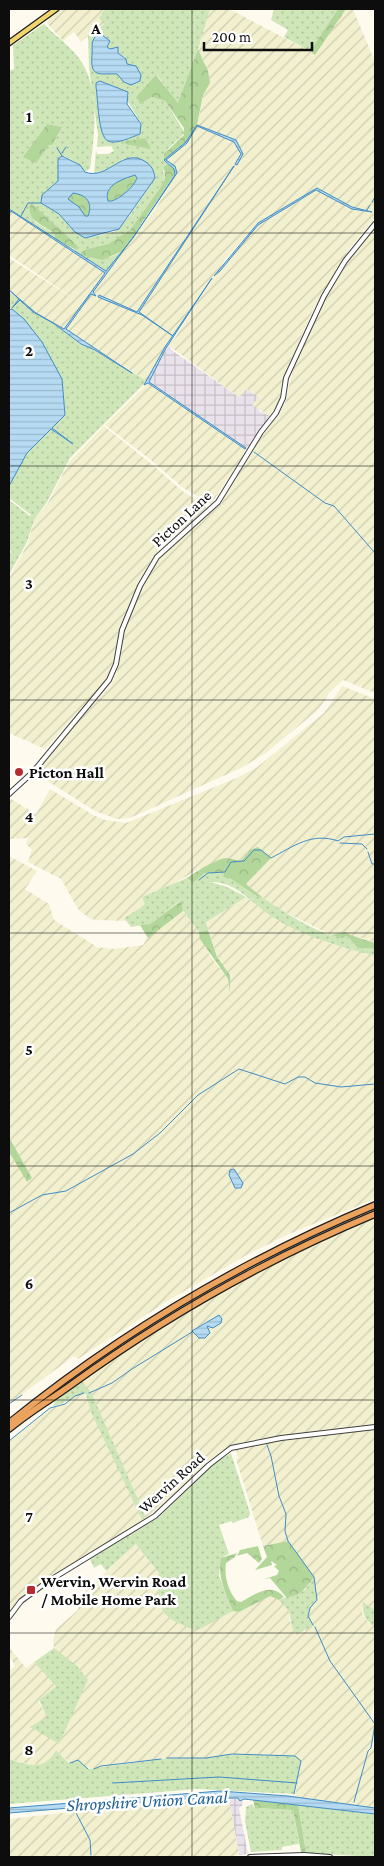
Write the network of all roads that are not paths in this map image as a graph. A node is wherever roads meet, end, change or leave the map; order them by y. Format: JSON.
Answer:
{"nodes":[{"id":1,"x":56,"y":9,"type":"edge"},
{"id":2,"x":9,"y":43,"type":"edge"},
{"id":3,"x":375,"y":224,"type":"edge"},
{"id":4,"x":9,"y":794,"type":"edge"},
{"id":5,"x":375,"y":1205,"type":"edge"},
{"id":6,"x":375,"y":1214,"type":"edge"},
{"id":7,"x":9,"y":1422,"type":"edge"},
{"id":8,"x":375,"y":1427,"type":"edge"},
{"id":9,"x":9,"y":1429,"type":"edge"},
{"id":10,"x":9,"y":1617,"type":"edge"},
{"id":11,"x":250,"y":1857,"type":"edge"},
{"id":12,"x":330,"y":1857,"type":"edge"}],
"edges":[{"from":1,"to":2,"type":"main road"},
{"from":3,"to":4,"type":"street","name":"Picton Lane"},
{"from":5,"to":7,"type":"highway"},
{"from":6,"to":9,"type":"highway"},
{"from":8,"to":10,"type":"street","name":"Wervin Road"},
{"from":11,"to":12,"type":"street"}]}
